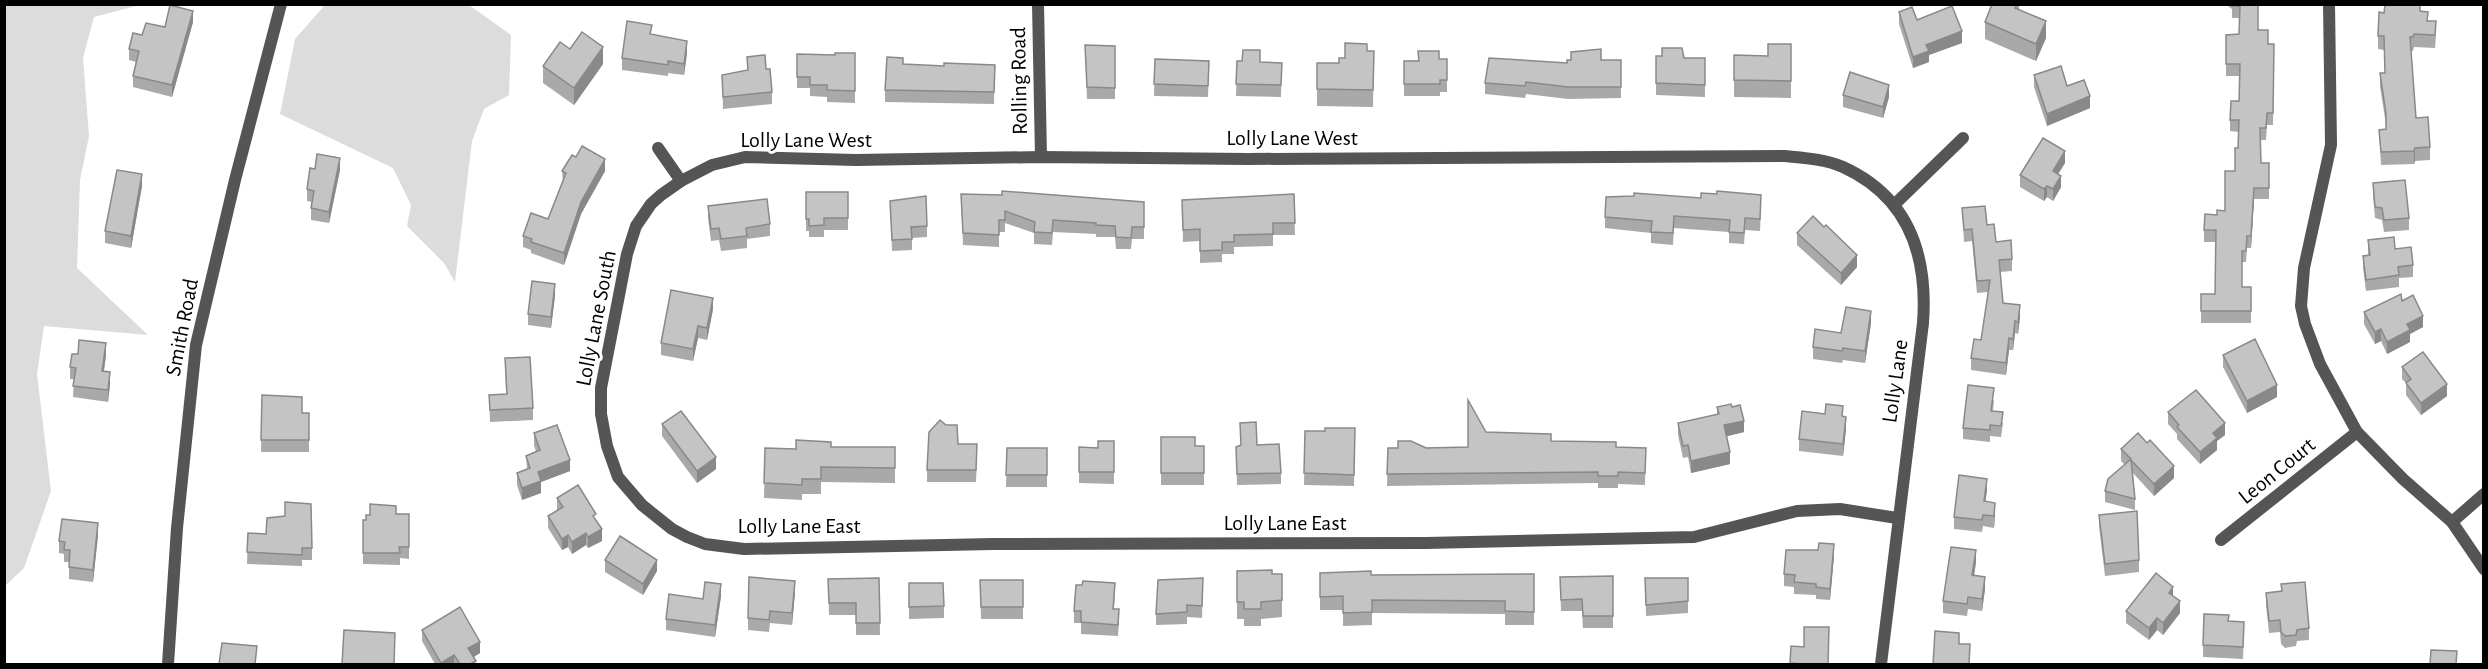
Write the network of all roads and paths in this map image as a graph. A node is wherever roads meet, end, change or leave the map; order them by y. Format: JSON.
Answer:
{"nodes":[{"id":1,"x":281,"y":4,"type":"edge"},
{"id":2,"x":1038,"y":4,"type":"edge"},
{"id":3,"x":2329,"y":4,"type":"edge"},
{"id":4,"x":1963,"y":138,"type":"dead end"},
{"id":5,"x":658,"y":148,"type":"dead end"},
{"id":6,"x":1041,"y":157,"type":"junction"},
{"id":7,"x":681,"y":181,"type":"junction"},
{"id":8,"x":1895,"y":204,"type":"junction"},
{"id":9,"x":2357,"y":432,"type":"junction"},
{"id":10,"x":2484,"y":494,"type":"edge"},
{"id":11,"x":1897,"y":518,"type":"junction"},
{"id":12,"x":2452,"y":522,"type":"junction"},
{"id":13,"x":672,"y":529,"type":"joint"},
{"id":14,"x":2221,"y":540,"type":"dead end"},
{"id":15,"x":2484,"y":568,"type":"edge"},
{"id":16,"x":168,"y":664,"type":"edge"},
{"id":17,"x":1881,"y":664,"type":"edge"}],
"edges":[{"from":1,"to":16,"type":"street","name":"Smith Road"},
{"from":2,"to":6,"type":"street","name":"Rolling Road"},
{"from":3,"to":9,"type":"street"},
{"from":4,"to":8,"type":"street"},
{"from":5,"to":7,"type":"street"},
{"from":6,"to":7,"type":"street","name":"Lolly Lane West"},
{"from":6,"to":8,"type":"street","name":"Lolly Lane West"},
{"from":7,"to":13,"type":"street","name":"Lolly Lane South"},
{"from":8,"to":11,"type":"street","name":"Lolly Lane"},
{"from":9,"to":12,"type":"street"},
{"from":9,"to":14,"type":"street","name":"Leon Court"},
{"from":10,"to":12,"type":"street"},
{"from":11,"to":13,"type":"street","name":"Lolly Lane East"},
{"from":11,"to":17,"type":"street","name":"Lolly Lane"},
{"from":12,"to":15,"type":"street"}]}
